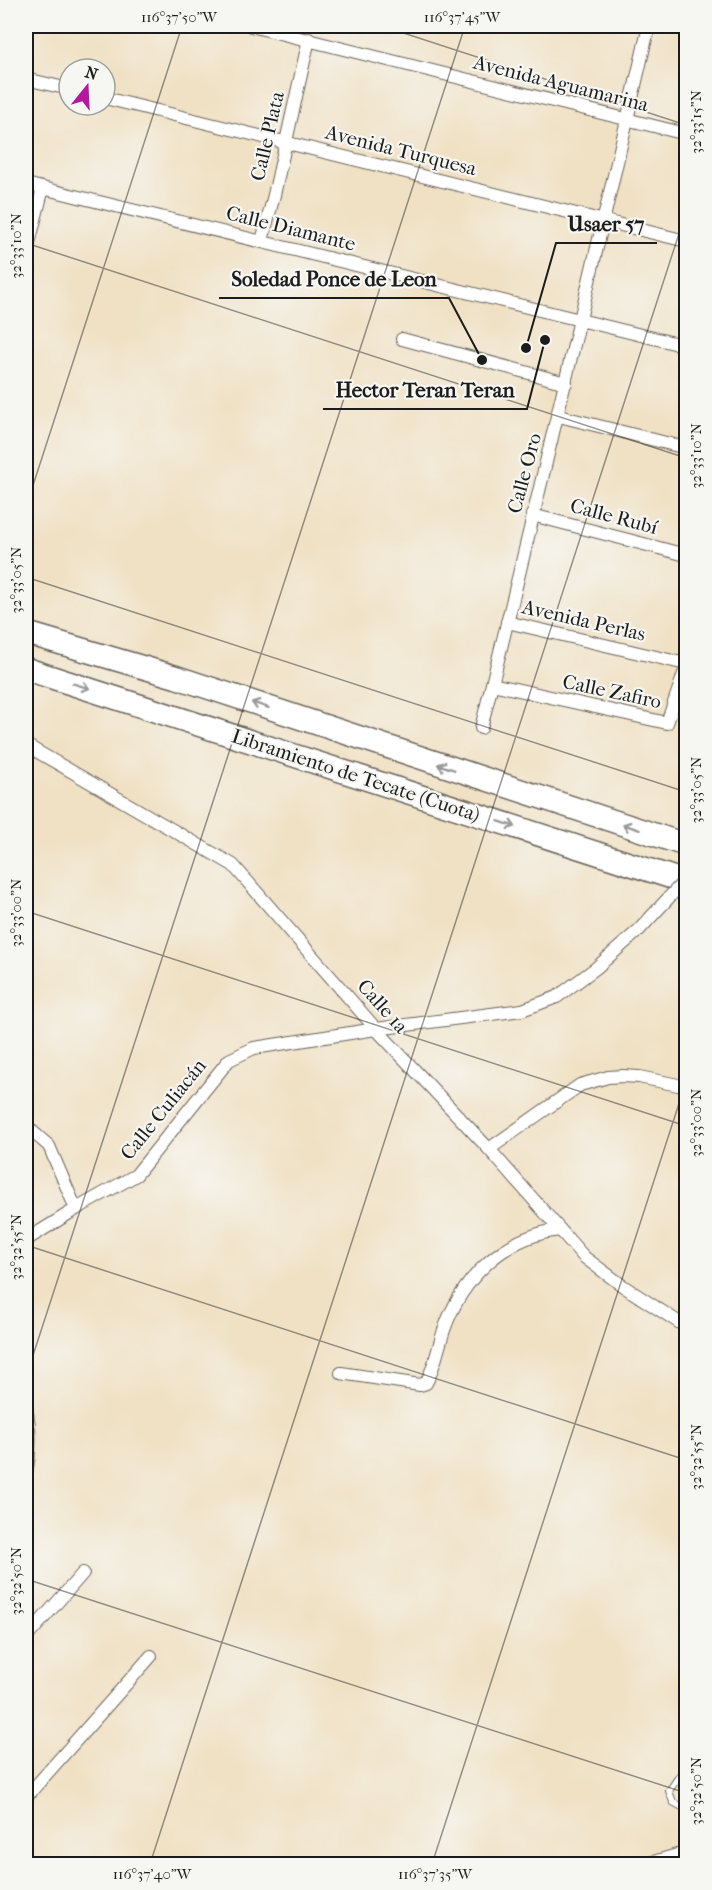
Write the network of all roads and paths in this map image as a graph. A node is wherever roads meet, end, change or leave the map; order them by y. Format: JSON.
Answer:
{"nodes":[{"id":1,"x":251,"y":26,"type":"edge"},
{"id":2,"x":650,"y":26,"type":"edge"},
{"id":3,"x":309,"y":39,"type":"junction"},
{"id":4,"x":26,"y":79,"type":"edge"},
{"id":5,"x":57,"y":86,"type":"edge"},
{"id":6,"x":117,"y":101,"type":"edge"},
{"id":7,"x":627,"y":119,"type":"junction"},
{"id":8,"x":687,"y":134,"type":"edge"},
{"id":9,"x":285,"y":142,"type":"junction"},
{"id":10,"x":26,"y":184,"type":"edge"},
{"id":11,"x":43,"y":188,"type":"junction"},
{"id":12,"x":604,"y":221,"type":"junction"},
{"id":13,"x":262,"y":241,"type":"junction"},
{"id":14,"x":687,"y":241,"type":"edge"},
{"id":15,"x":26,"y":255,"type":"edge"},
{"id":16,"x":580,"y":318,"type":"junction"},
{"id":17,"x":402,"y":339,"type":"dead end"},
{"id":18,"x":687,"y":345,"type":"edge"},
{"id":19,"x":566,"y":383,"type":"junction"},
{"id":20,"x":559,"y":416,"type":"junction"},
{"id":21,"x":687,"y":448,"type":"edge"},
{"id":22,"x":532,"y":515,"type":"junction"},
{"id":23,"x":687,"y":555,"type":"edge"},
{"id":24,"x":507,"y":622,"type":"junction"},
{"id":25,"x":26,"y":633,"type":"edge"},
{"id":26,"x":687,"y":666,"type":"edge"},
{"id":27,"x":26,"y":669,"type":"edge"},
{"id":28,"x":492,"y":684,"type":"junction"},
{"id":29,"x":481,"y":728,"type":"dead end"},
{"id":30,"x":26,"y":746,"type":"edge"},
{"id":31,"x":687,"y":846,"type":"edge"},
{"id":32,"x":687,"y":881,"type":"edge"},
{"id":33,"x":376,"y":1029,"type":"junction"},
{"id":34,"x":678,"y":1085,"type":"dead end"},
{"id":35,"x":26,"y":1126,"type":"edge"},
{"id":36,"x":489,"y":1149,"type":"junction"},
{"id":37,"x":76,"y":1209,"type":"junction"},
{"id":38,"x":560,"y":1230,"type":"junction"},
{"id":39,"x":26,"y":1240,"type":"edge"},
{"id":40,"x":687,"y":1326,"type":"edge"},
{"id":41,"x":341,"y":1373,"type":"dead end"},
{"id":42,"x":26,"y":1407,"type":"edge"},
{"id":43,"x":26,"y":1474,"type":"edge"},
{"id":44,"x":83,"y":1573,"type":"dead end"},
{"id":45,"x":26,"y":1638,"type":"edge"},
{"id":46,"x":150,"y":1656,"type":"dead end"},
{"id":47,"x":687,"y":1766,"type":"edge"},
{"id":48,"x":26,"y":1797,"type":"edge"},
{"id":49,"x":687,"y":1809,"type":"edge"},
{"id":50,"x":687,"y":1854,"type":"edge"},
{"id":51,"x":652,"y":1864,"type":"edge"}],
"edges":[{"from":1,"to":3,"type":"street","name":"Avenida Aguamarina"},
{"from":2,"to":7,"type":"street","name":"Calle Oro"},
{"from":3,"to":7,"type":"street","name":"Avenida Aguamarina"},
{"from":3,"to":9,"type":"street","name":"Calle Plata"},
{"from":4,"to":5,"type":"street"},
{"from":6,"to":9,"type":"street","name":"Avenida Turquesa"},
{"from":7,"to":8,"type":"street","name":"Avenida Aguamarina"},
{"from":7,"to":12,"type":"street","name":"Calle Oro"},
{"from":9,"to":12,"type":"street","name":"Avenida Turquesa"},
{"from":9,"to":13,"type":"street","name":"Calle Plata"},
{"from":10,"to":11,"type":"street","name":"Calle Diamante"},
{"from":11,"to":13,"type":"street","name":"Calle Diamante"},
{"from":11,"to":15,"type":"street"},
{"from":12,"to":14,"type":"street","name":"Avenida Turquesa"},
{"from":12,"to":16,"type":"street","name":"Calle Oro"},
{"from":13,"to":16,"type":"street","name":"Calle Diamante"},
{"from":16,"to":18,"type":"street","name":"Calle Diamante"},
{"from":16,"to":19,"type":"street","name":"Calle Oro"},
{"from":17,"to":19,"type":"street"},
{"from":19,"to":20,"type":"street","name":"Calle Oro"},
{"from":20,"to":21,"type":"street"},
{"from":20,"to":22,"type":"street","name":"Calle Oro"},
{"from":22,"to":23,"type":"street","name":"Calle Rubí"},
{"from":22,"to":24,"type":"street","name":"Calle Oro"},
{"from":24,"to":26,"type":"street","name":"Avenida Perlas"},
{"from":24,"to":28,"type":"street","name":"Calle Oro"},
{"from":31,"to":25,"type":"highway","name":"Libramiento de Tecate (Cuota)","one_way":true},
{"from":26,"to":28,"type":"street","name":"Calle Zafiro"},
{"from":27,"to":32,"type":"highway","name":"Libramiento de Tecate (Cuota)","one_way":true},
{"from":28,"to":29,"type":"street","name":"Calle Oro"},
{"from":30,"to":33,"type":"street","name":"Calle 1a"},
{"from":32,"to":33,"type":"street","name":"Calle Culiacán","bridge":true},
{"from":33,"to":36,"type":"street","name":"Calle 1a"},
{"from":33,"to":37,"type":"street","name":"Calle Culiacán"},
{"from":34,"to":36,"type":"street"},
{"from":35,"to":37,"type":"street"},
{"from":36,"to":38,"type":"street","name":"Calle 1a"},
{"from":37,"to":39,"type":"street","name":"Calle Culiacán"},
{"from":38,"to":40,"type":"street","name":"Calle 1a"},
{"from":38,"to":41,"type":"street"},
{"from":42,"to":43,"type":"street"},
{"from":44,"to":45,"type":"street"},
{"from":46,"to":48,"type":"street"},
{"from":47,"to":49,"type":"lane"},
{"from":50,"to":51,"type":"street"}]}
